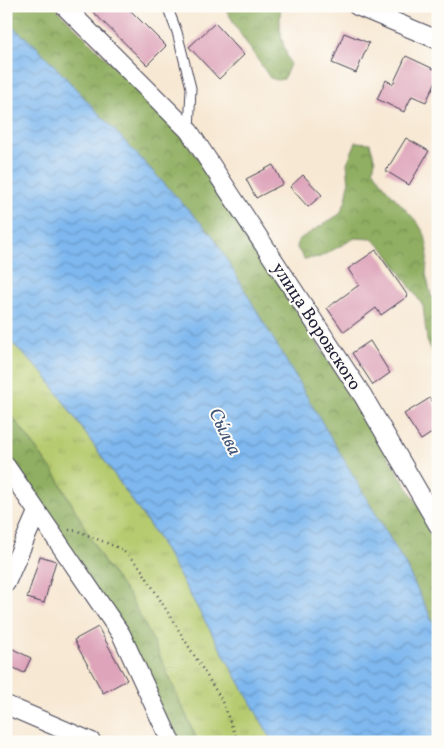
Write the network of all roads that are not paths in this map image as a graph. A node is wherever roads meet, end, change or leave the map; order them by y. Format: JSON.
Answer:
{"nodes":[{"id":1,"x":64,"y":6,"type":"edge"},
{"id":2,"x":167,"y":6,"type":"edge"},
{"id":3,"x":357,"y":6,"type":"edge"},
{"id":4,"x":438,"y":40,"type":"edge"},
{"id":5,"x":189,"y":131,"type":"junction"},
{"id":6,"x":6,"y":466,"type":"edge"},
{"id":7,"x":38,"y":512,"type":"junction"},
{"id":8,"x":438,"y":525,"type":"edge"},
{"id":9,"x":6,"y":583,"type":"edge"},
{"id":10,"x":6,"y":705,"type":"edge"},
{"id":11,"x":92,"y":742,"type":"edge"},
{"id":12,"x":172,"y":742,"type":"edge"}],
"edges":[{"from":1,"to":5,"type":"street","name":"улица Воровского"},
{"from":2,"to":5,"type":"lane"},
{"from":3,"to":4,"type":"street"},
{"from":5,"to":8,"type":"street","name":"улица Воровского"},
{"from":6,"to":7,"type":"street"},
{"from":7,"to":9,"type":"street"},
{"from":7,"to":12,"type":"street"},
{"from":10,"to":11,"type":"street"}]}
